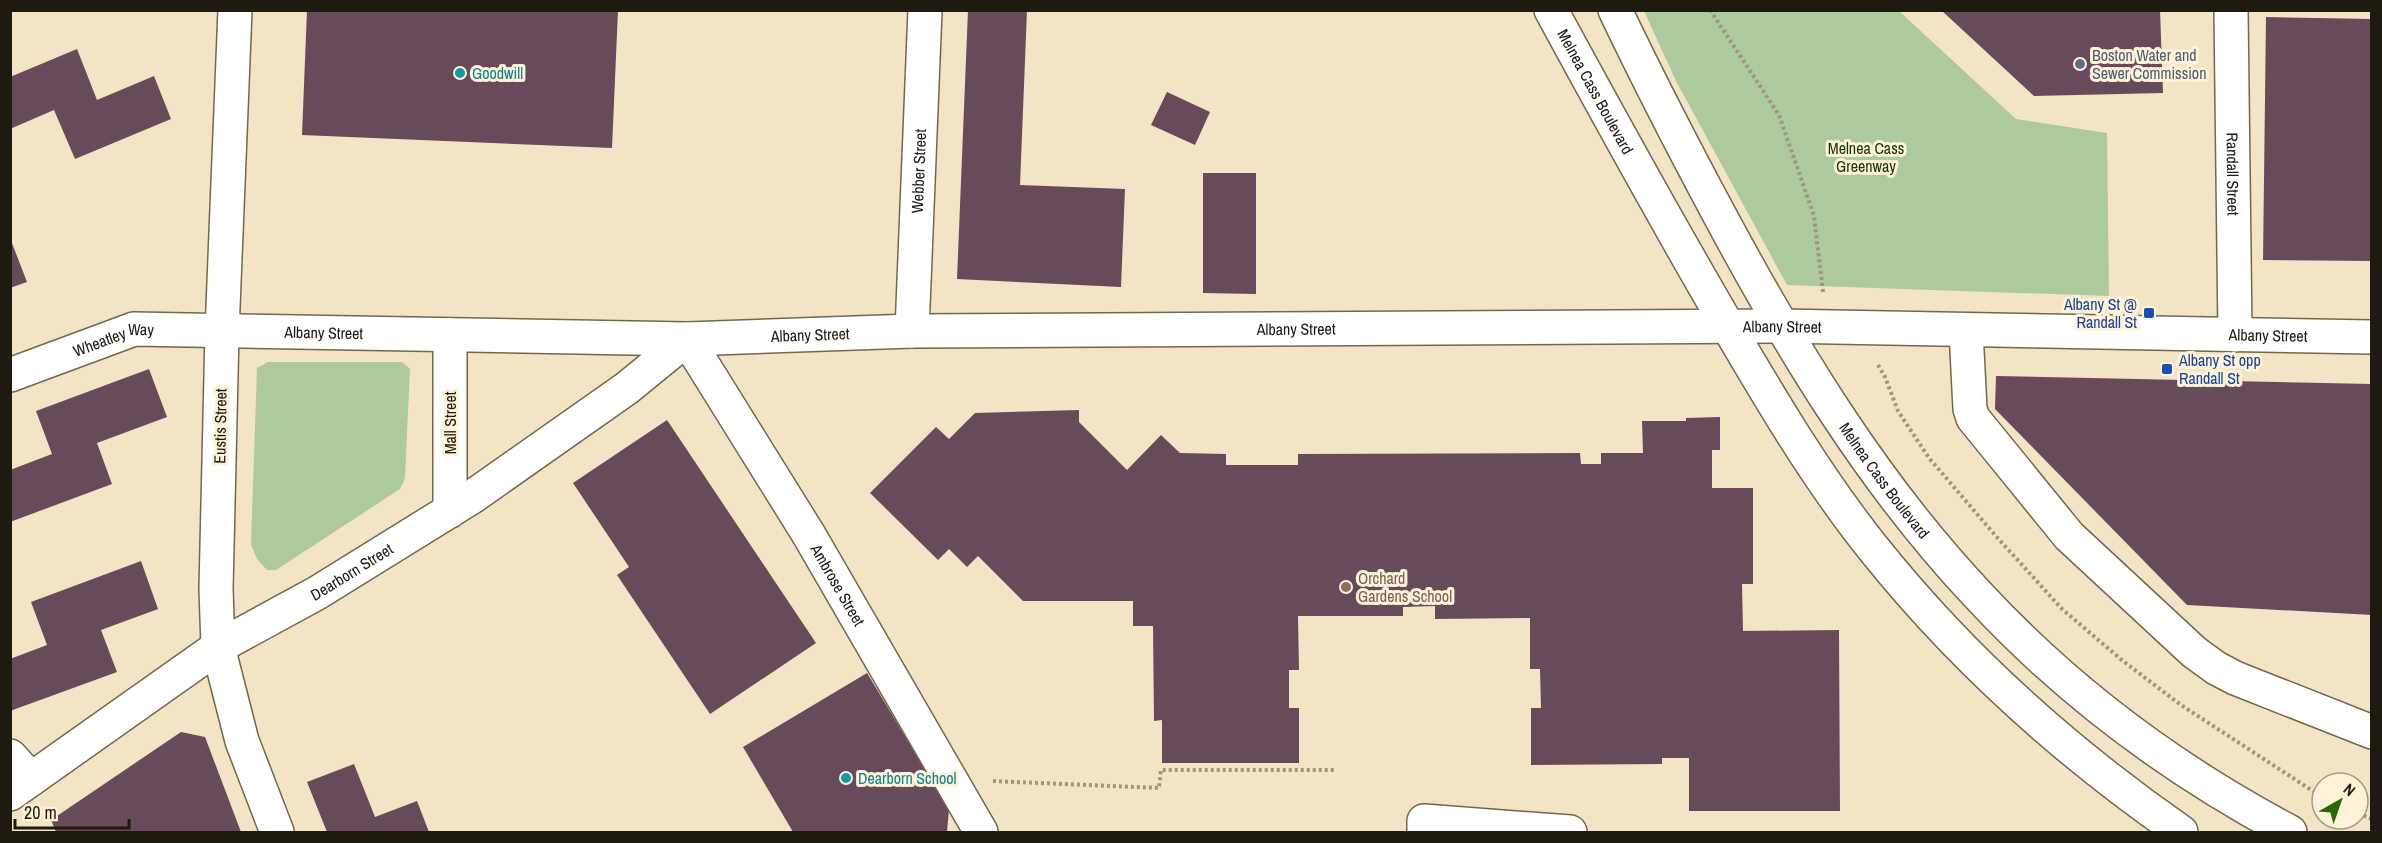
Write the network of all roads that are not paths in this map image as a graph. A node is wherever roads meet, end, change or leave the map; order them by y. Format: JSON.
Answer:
{"nodes":[{"id":1,"x":235,"y":10,"type":"edge"},
{"id":2,"x":925,"y":10,"type":"edge"},
{"id":3,"x":1551,"y":10,"type":"edge"},
{"id":4,"x":1615,"y":10,"type":"edge"},
{"id":5,"x":2231,"y":10,"type":"edge"},
{"id":6,"x":1781,"y":326,"type":"junction"},
{"id":7,"x":1729,"y":327,"type":"junction"},
{"id":8,"x":912,"y":331,"type":"junction"},
{"id":9,"x":1966,"y":331,"type":"junction"},
{"id":10,"x":222,"y":332,"type":"junction"},
{"id":11,"x":450,"y":335,"type":"junction"},
{"id":12,"x":2235,"y":335,"type":"junction"},
{"id":13,"x":2372,"y":337,"type":"edge"},
{"id":14,"x":687,"y":339,"type":"junction"},
{"id":15,"x":10,"y":375,"type":"edge"},
{"id":16,"x":450,"y":510,"type":"junction"},
{"id":17,"x":218,"y":647,"type":"junction"},
{"id":18,"x":2372,"y":732,"type":"edge"},
{"id":19,"x":18,"y":776,"type":"edge"},
{"id":20,"x":1424,"y":826,"type":"edge"},
{"id":21,"x":277,"y":832,"type":"edge"},
{"id":22,"x":981,"y":832,"type":"edge"},
{"id":23,"x":1570,"y":832,"type":"edge"},
{"id":24,"x":2181,"y":832,"type":"edge"},
{"id":25,"x":2290,"y":832,"type":"edge"}],
"edges":[{"from":1,"to":10,"type":"main road","name":"Eustis Street"},
{"from":2,"to":8,"type":"main road","name":"Webber Street"},
{"from":3,"to":7,"type":"main road","name":"Melnea Cass Boulevard"},
{"from":4,"to":6,"type":"main road","name":"Melnea Cass Boulevard"},
{"from":5,"to":12,"type":"main road","name":"Randall Street"},
{"from":6,"to":7,"type":"main road","name":"Albany Street"},
{"from":6,"to":9,"type":"main road","name":"Albany Street"},
{"from":6,"to":25,"type":"main road","name":"Melnea Cass Boulevard"},
{"from":7,"to":8,"type":"main road","name":"Albany Street"},
{"from":7,"to":24,"type":"main road","name":"Melnea Cass Boulevard"},
{"from":8,"to":14,"type":"main road","name":"Albany Street"},
{"from":9,"to":12,"type":"main road","name":"Albany Street"},
{"from":9,"to":18,"type":"main road"},
{"from":10,"to":11,"type":"main road","name":"Albany Street"},
{"from":10,"to":15,"type":"main road","name":"Wheatley Way"},
{"from":10,"to":17,"type":"main road","name":"Eustis Street"},
{"from":11,"to":14,"type":"main road","name":"Albany Street"},
{"from":11,"to":16,"type":"main road","name":"Mall Street"},
{"from":12,"to":13,"type":"main road","name":"Albany Street"},
{"from":14,"to":16,"type":"main road","name":"Dearborn Street"},
{"from":14,"to":22,"type":"main road","name":"Ambrose Street"},
{"from":16,"to":17,"type":"main road","name":"Dearborn Street"},
{"from":17,"to":19,"type":"main road","name":"Dearborn Street"},
{"from":17,"to":21,"type":"main road","name":"Eustis Street"},
{"from":20,"to":23,"type":"main road"}]}
